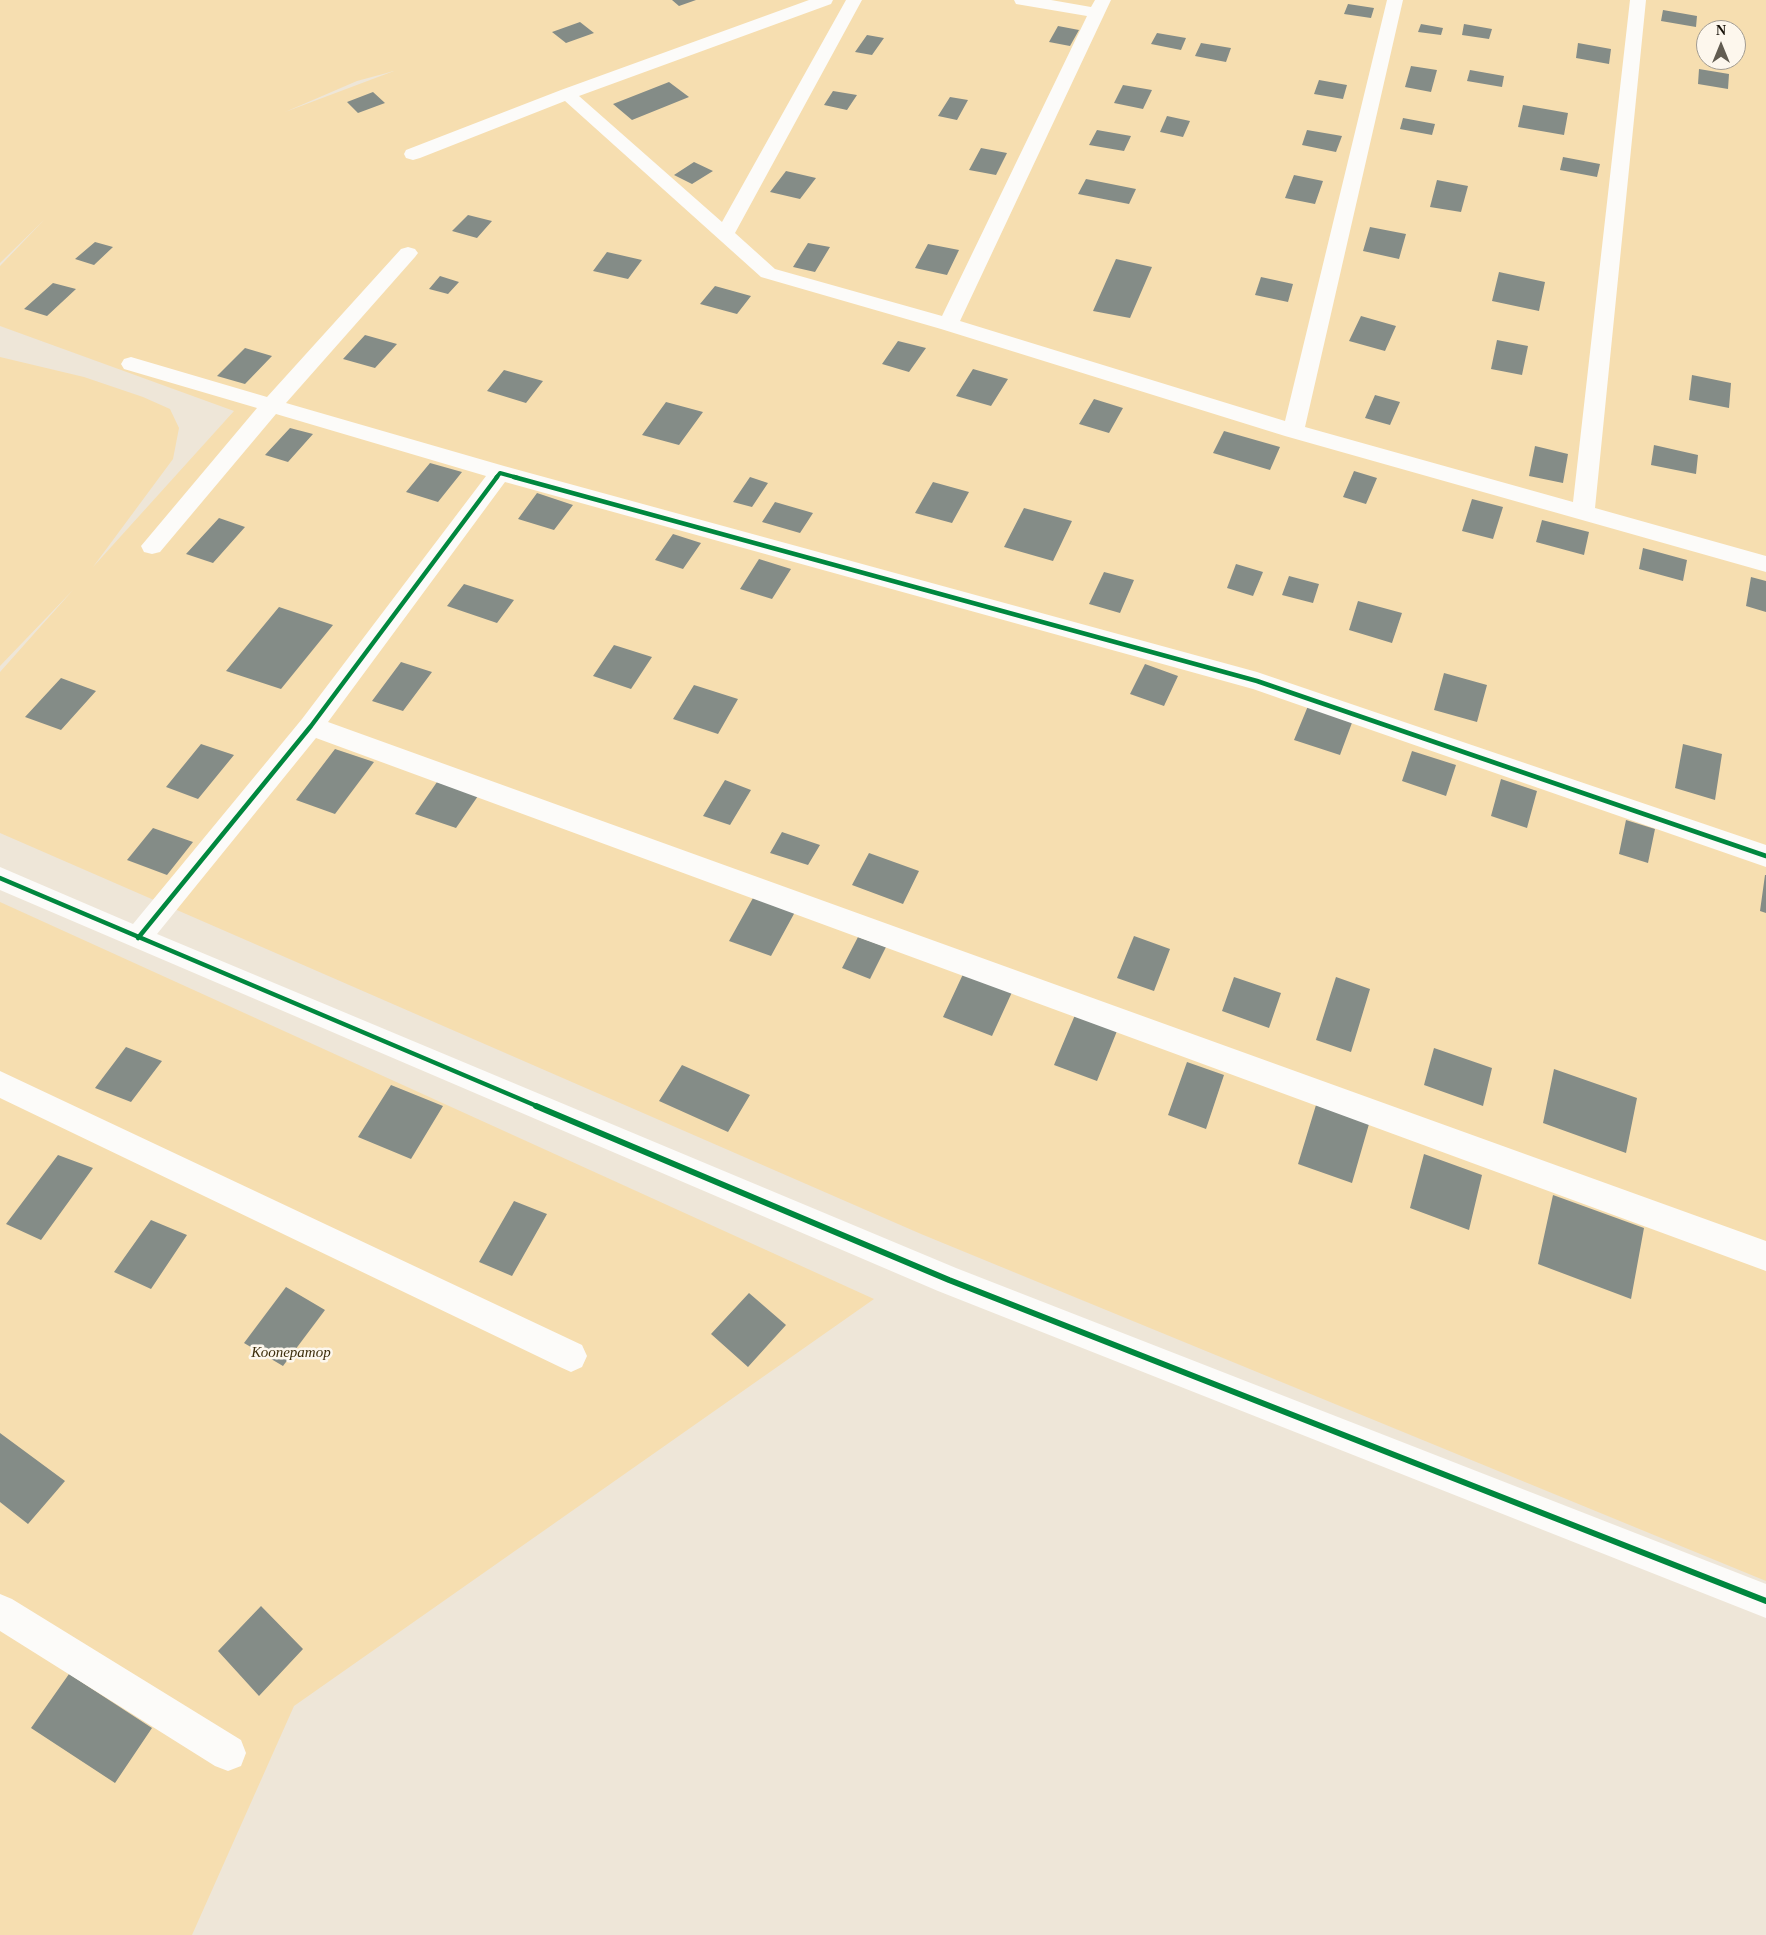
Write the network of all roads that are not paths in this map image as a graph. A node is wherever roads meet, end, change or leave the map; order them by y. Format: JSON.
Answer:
{"nodes":[{"id":1,"x":825,"y":0,"type":"edge"},
{"id":2,"x":854,"y":0,"type":"edge"},
{"id":3,"x":1022,"y":0,"type":"edge"},
{"id":4,"x":1395,"y":0,"type":"edge"},
{"id":5,"x":1638,"y":0,"type":"edge"},
{"id":6,"x":1100,"y":6,"type":"edge"},
{"id":7,"x":566,"y":94,"type":"junction"},
{"id":8,"x":413,"y":154,"type":"dead end"},
{"id":9,"x":724,"y":235,"type":"junction"},
{"id":10,"x":408,"y":252,"type":"dead end"},
{"id":11,"x":948,"y":324,"type":"junction"},
{"id":12,"x":131,"y":364,"type":"dead end"},
{"id":13,"x":272,"y":405,"type":"junction"},
{"id":14,"x":1292,"y":431,"type":"junction"},
{"id":15,"x":500,"y":473,"type":"junction"},
{"id":16,"x":1583,"y":511,"type":"junction"},
{"id":17,"x":152,"y":546,"type":"dead end"},
{"id":18,"x":1766,"y":564,"type":"edge"},
{"id":19,"x":311,"y":726,"type":"junction"},
{"id":20,"x":1766,"y":856,"type":"edge"},
{"id":21,"x":0,"y":878,"type":"edge"},
{"id":22,"x":138,"y":938,"type":"junction"},
{"id":23,"x":0,"y":1084,"type":"edge"},
{"id":24,"x":1766,"y":1256,"type":"edge"},
{"id":25,"x":572,"y":1356,"type":"dead end"},
{"id":26,"x":1766,"y":1602,"type":"edge"},
{"id":27,"x":0,"y":1611,"type":"edge"},
{"id":28,"x":228,"y":1753,"type":"dead end"}],
"edges":[{"from":1,"to":7,"type":"street"},
{"from":2,"to":9,"type":"street"},
{"from":3,"to":6,"type":"street"},
{"from":4,"to":14,"type":"street"},
{"from":5,"to":16,"type":"street"},
{"from":6,"to":11,"type":"street"},
{"from":7,"to":8,"type":"street"},
{"from":7,"to":9,"type":"street"},
{"from":9,"to":11,"type":"street"},
{"from":10,"to":13,"type":"street"},
{"from":11,"to":14,"type":"street"},
{"from":12,"to":13,"type":"street"},
{"from":13,"to":15,"type":"street"},
{"from":13,"to":17,"type":"street"},
{"from":14,"to":16,"type":"street"},
{"from":15,"to":19,"type":"street"},
{"from":15,"to":20,"type":"street"},
{"from":16,"to":18,"type":"street"},
{"from":19,"to":22,"type":"street"},
{"from":19,"to":24,"type":"street"},
{"from":21,"to":22,"type":"street"},
{"from":22,"to":26,"type":"street"},
{"from":23,"to":25,"type":"street"},
{"from":27,"to":28,"type":"street"}]}
